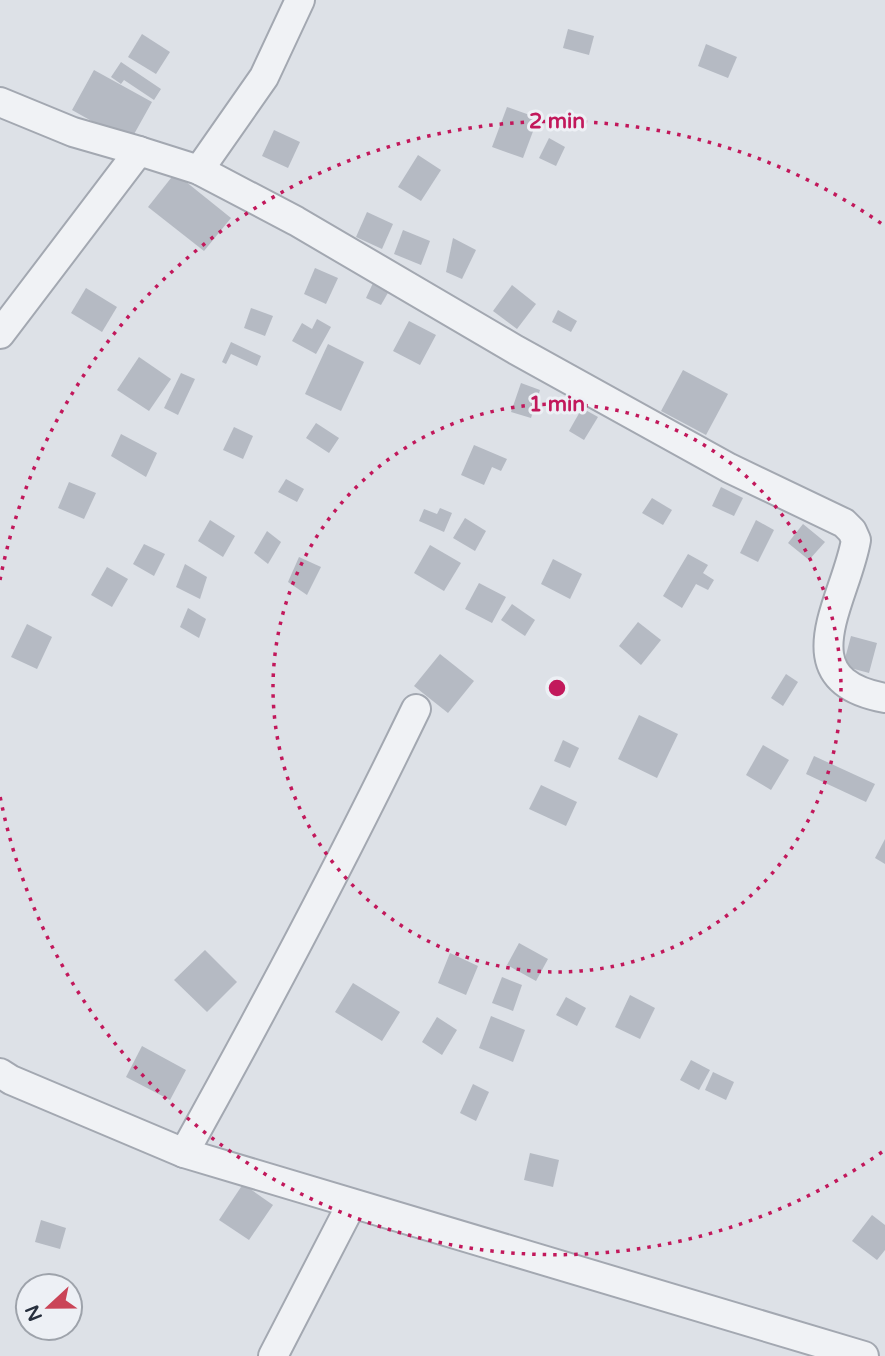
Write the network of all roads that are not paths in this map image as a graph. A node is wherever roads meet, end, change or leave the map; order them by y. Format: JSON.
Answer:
{"nodes":[{"id":1,"x":300,"y":0,"type":"edge"},
{"id":2,"x":0,"y":102,"type":"edge"},
{"id":3,"x":139,"y":151,"type":"junction"},
{"id":4,"x":199,"y":170,"type":"junction"},
{"id":5,"x":0,"y":334,"type":"edge"},
{"id":6,"x":885,"y":698,"type":"edge"},
{"id":7,"x":416,"y":709,"type":"dead end"},
{"id":8,"x":0,"y":1073,"type":"edge"},
{"id":9,"x":184,"y":1153,"type":"junction"},
{"id":10,"x":351,"y":1205,"type":"junction"},
{"id":11,"x":273,"y":1356,"type":"edge"},
{"id":12,"x":864,"y":1356,"type":"edge"}],
"edges":[{"from":1,"to":4,"type":"street"},
{"from":2,"to":3,"type":"street"},
{"from":3,"to":4,"type":"street"},
{"from":3,"to":5,"type":"street"},
{"from":4,"to":6,"type":"street"},
{"from":7,"to":9,"type":"street"},
{"from":8,"to":9,"type":"street"},
{"from":9,"to":10,"type":"street"},
{"from":10,"to":11,"type":"street"},
{"from":10,"to":12,"type":"street"}]}
